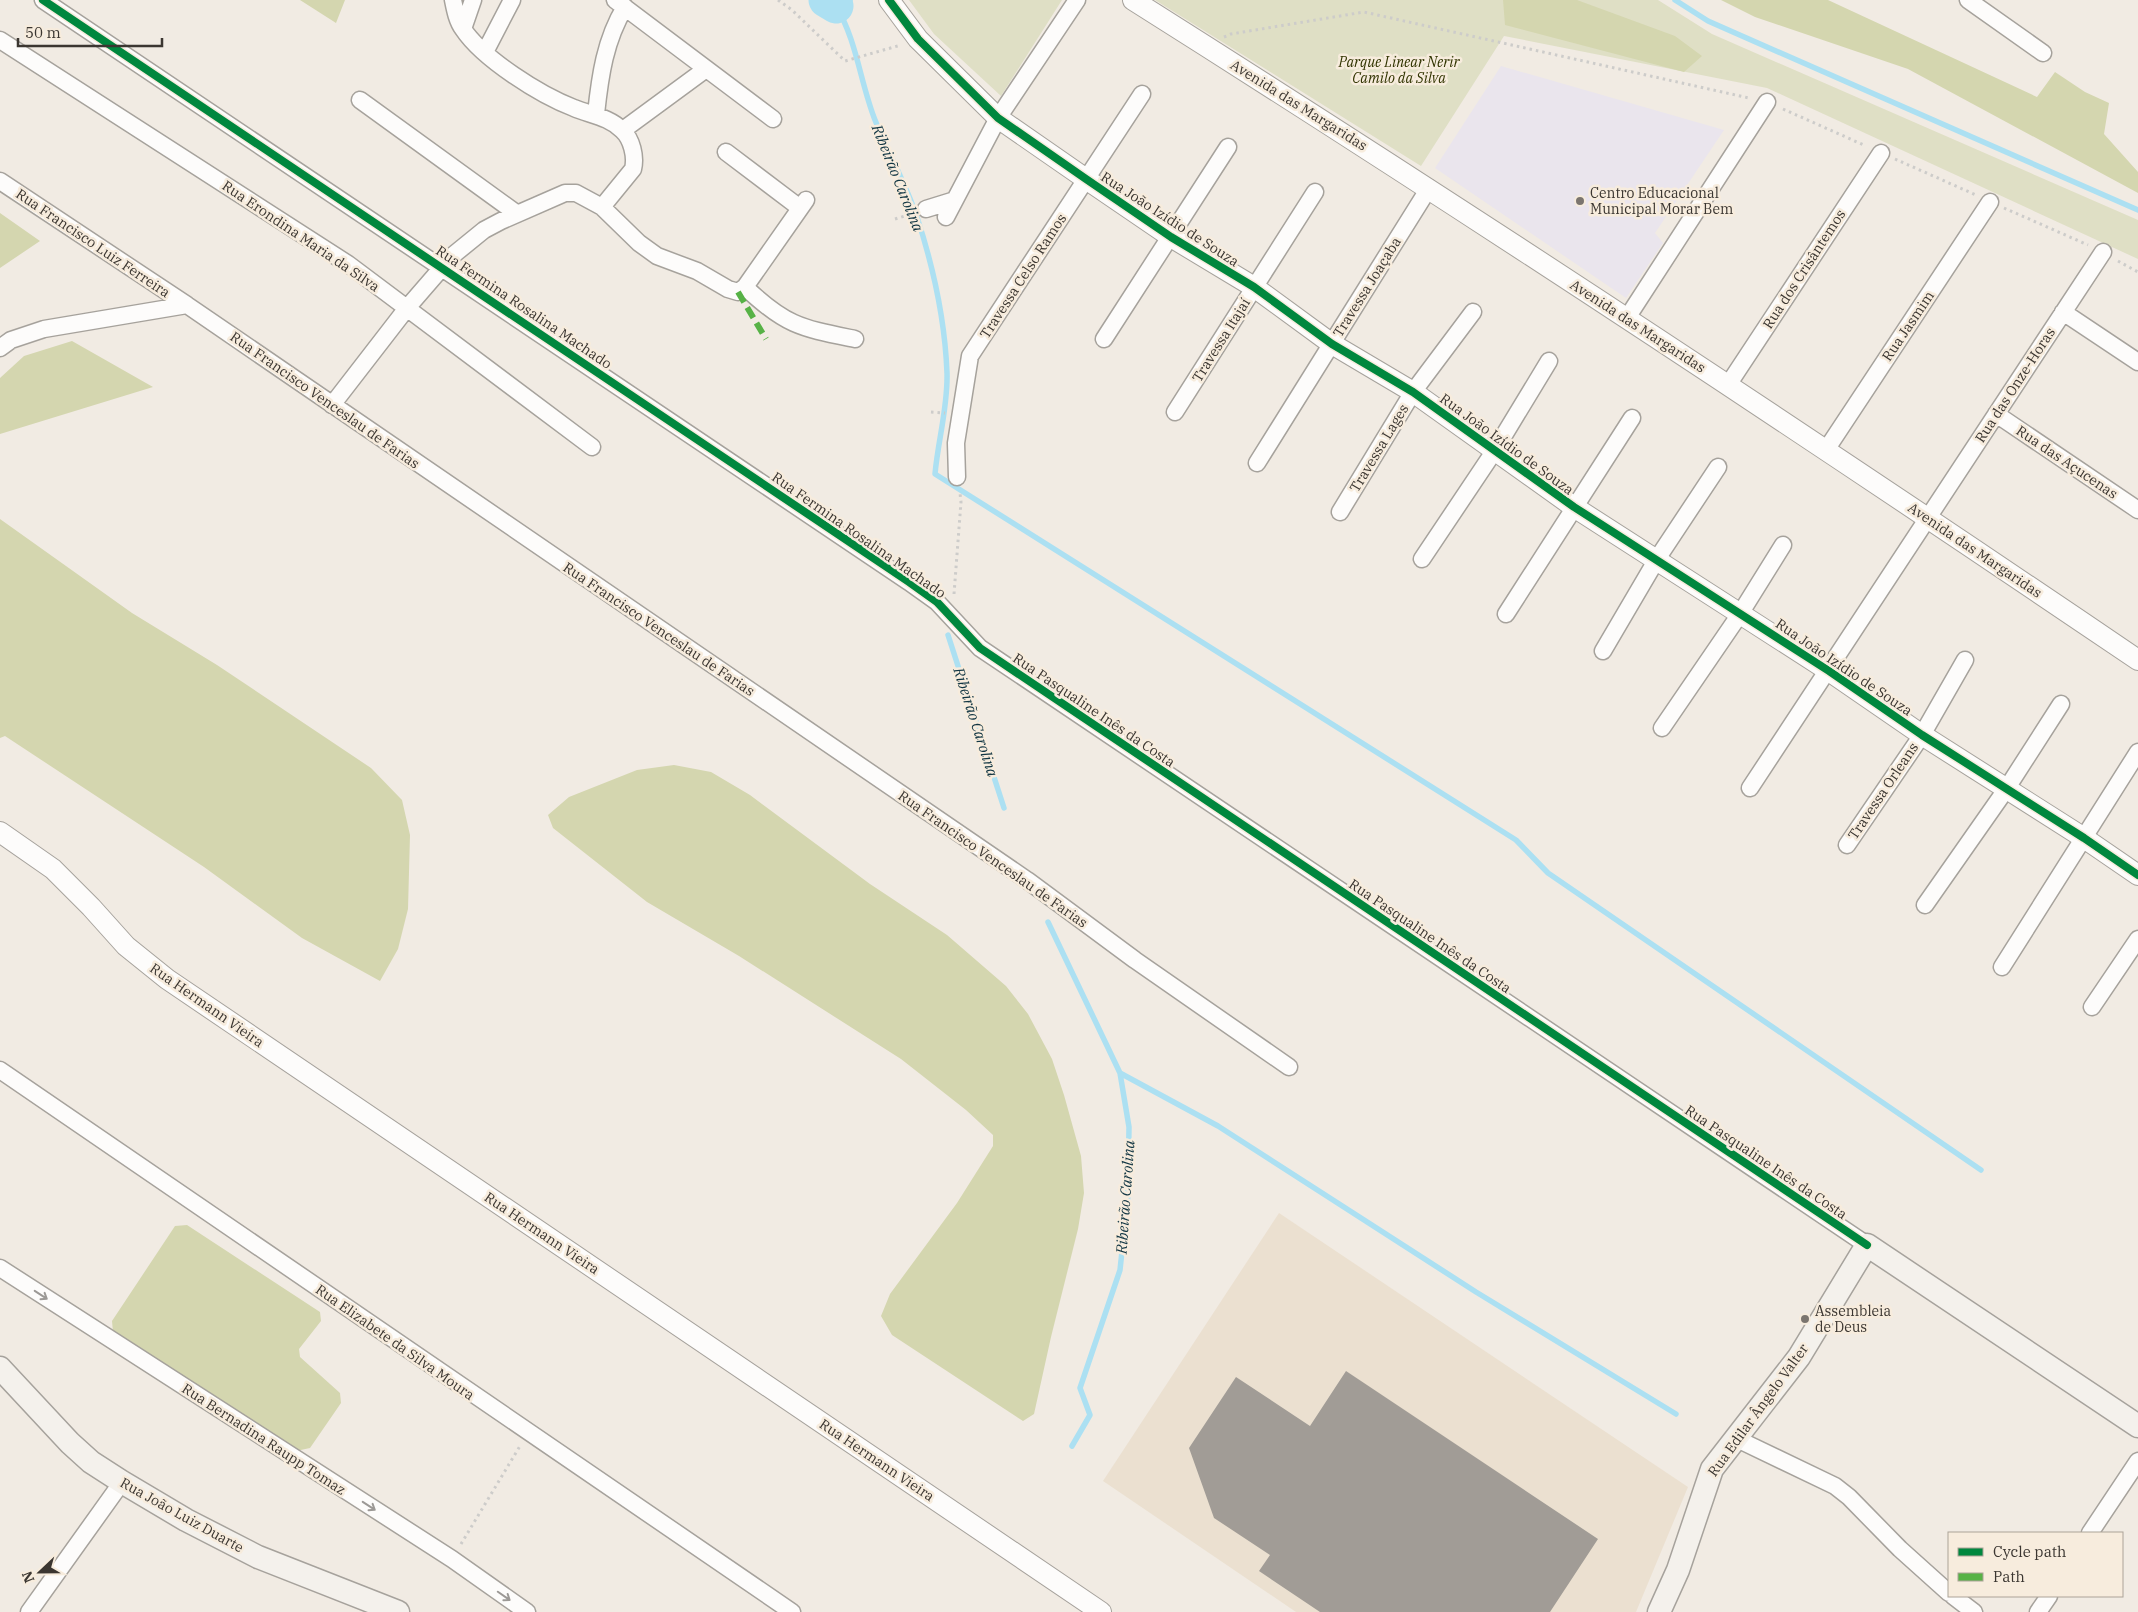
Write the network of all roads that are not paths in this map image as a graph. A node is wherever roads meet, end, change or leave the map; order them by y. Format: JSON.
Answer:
{"nodes":[{"id":1,"x":43,"y":0,"type":"edge"},
{"id":2,"x":453,"y":0,"type":"edge"},
{"id":3,"x":473,"y":0,"type":"edge"},
{"id":4,"x":512,"y":0,"type":"edge"},
{"id":5,"x":889,"y":0,"type":"edge"},
{"id":6,"x":1077,"y":0,"type":"edge"},
{"id":7,"x":1133,"y":0,"type":"edge"},
{"id":8,"x":1968,"y":0,"type":"edge"},
{"id":9,"x":620,"y":3,"type":"edge"},
{"id":10,"x":463,"y":29,"type":"junction"},
{"id":11,"x":0,"y":40,"type":"edge"},
{"id":12,"x":485,"y":52,"type":"junction"},
{"id":13,"x":2043,"y":53,"type":"dead end"},
{"id":14,"x":706,"y":69,"type":"junction"},
{"id":15,"x":1142,"y":94,"type":"dead end"},
{"id":16,"x":360,"y":100,"type":"dead end"},
{"id":17,"x":1768,"y":102,"type":"road end"},
{"id":18,"x":596,"y":114,"type":"junction"},
{"id":19,"x":998,"y":118,"type":"junction"},
{"id":20,"x":773,"y":119,"type":"dead end"},
{"id":21,"x":623,"y":130,"type":"junction"},
{"id":22,"x":1228,"y":147,"type":"dead end"},
{"id":23,"x":726,"y":152,"type":"dead end"},
{"id":24,"x":1881,"y":153,"type":"road end"},
{"id":25,"x":1086,"y":179,"type":"junction"},
{"id":26,"x":0,"y":181,"type":"edge"},
{"id":27,"x":1429,"y":188,"type":"junction"},
{"id":28,"x":1315,"y":192,"type":"dead end"},
{"id":29,"x":956,"y":200,"type":"junction"},
{"id":30,"x":1990,"y":202,"type":"road end"},
{"id":31,"x":602,"y":207,"type":"junction"},
{"id":32,"x":926,"y":209,"type":"dead end"},
{"id":33,"x":516,"y":213,"type":"junction"},
{"id":34,"x":946,"y":217,"type":"dead end"},
{"id":35,"x":1171,"y":237,"type":"junction"},
{"id":36,"x":2103,"y":252,"type":"road end"},
{"id":37,"x":442,"y":267,"type":"junction"},
{"id":38,"x":745,"y":287,"type":"junction"},
{"id":39,"x":1254,"y":287,"type":"junction"},
{"id":40,"x":187,"y":305,"type":"junction"},
{"id":41,"x":406,"y":308,"type":"junction"},
{"id":42,"x":1473,"y":312,"type":"dead end"},
{"id":43,"x":2063,"y":312,"type":"junction"},
{"id":44,"x":1627,"y":318,"type":"junction"},
{"id":45,"x":855,"y":339,"type":"dead end"},
{"id":46,"x":1104,"y":339,"type":"dead end"},
{"id":47,"x":1332,"y":344,"type":"junction"},
{"id":48,"x":0,"y":348,"type":"edge"},
{"id":49,"x":1550,"y":361,"type":"dead end"},
{"id":50,"x":2138,"y":362,"type":"edge"},
{"id":51,"x":1728,"y":385,"type":"junction"},
{"id":52,"x":1413,"y":392,"type":"junction"},
{"id":53,"x":332,"y":405,"type":"junction"},
{"id":54,"x":1175,"y":412,"type":"dead end"},
{"id":55,"x":1996,"y":414,"type":"junction"},
{"id":56,"x":1632,"y":418,"type":"dead end"},
{"id":57,"x":592,"y":447,"type":"dead end"},
{"id":58,"x":1495,"y":450,"type":"junction"},
{"id":59,"x":1826,"y":450,"type":"junction"},
{"id":60,"x":1257,"y":463,"type":"dead end"},
{"id":61,"x":1718,"y":467,"type":"dead end"},
{"id":62,"x":957,"y":477,"type":"dead end"},
{"id":63,"x":1574,"y":507,"type":"junction"},
{"id":64,"x":2138,"y":510,"type":"edge"},
{"id":65,"x":1340,"y":512,"type":"dead end"},
{"id":66,"x":1928,"y":518,"type":"junction"},
{"id":67,"x":1783,"y":546,"type":"dead end"},
{"id":68,"x":1422,"y":558,"type":"dead end"},
{"id":69,"x":1657,"y":559,"type":"junction"},
{"id":70,"x":1506,"y":614,"type":"dead end"},
{"id":71,"x":1740,"y":614,"type":"junction"},
{"id":72,"x":980,"y":648,"type":"joint"},
{"id":73,"x":1603,"y":651,"type":"dead end"},
{"id":74,"x":1965,"y":660,"type":"dead end"},
{"id":75,"x":2138,"y":660,"type":"edge"},
{"id":76,"x":1829,"y":671,"type":"junction"},
{"id":77,"x":2061,"y":704,"type":"dead end"},
{"id":78,"x":1662,"y":728,"type":"dead end"},
{"id":79,"x":1922,"y":735,"type":"junction"},
{"id":80,"x":2138,"y":752,"type":"edge"},
{"id":81,"x":1750,"y":788,"type":"dead end"},
{"id":82,"x":2007,"y":788,"type":"junction"},
{"id":83,"x":0,"y":832,"type":"edge"},
{"id":84,"x":2084,"y":838,"type":"junction"},
{"id":85,"x":1847,"y":845,"type":"dead end"},
{"id":86,"x":2138,"y":875,"type":"edge"},
{"id":87,"x":1925,"y":905,"type":"dead end"},
{"id":88,"x":2138,"y":938,"type":"edge"},
{"id":89,"x":2002,"y":967,"type":"dead end"},
{"id":90,"x":2092,"y":1007,"type":"dead end"},
{"id":91,"x":1289,"y":1067,"type":"dead end"},
{"id":92,"x":2,"y":1076,"type":"edge"},
{"id":93,"x":1867,"y":1245,"type":"junction"},
{"id":94,"x":0,"y":1268,"type":"edge"},
{"id":95,"x":0,"y":1368,"type":"edge"},
{"id":96,"x":2138,"y":1426,"type":"edge"},
{"id":97,"x":1735,"y":1438,"type":"junction"},
{"id":98,"x":2138,"y":1461,"type":"edge"},
{"id":99,"x":122,"y":1482,"type":"junction"},
{"id":100,"x":2091,"y":1532,"type":"edge"},
{"id":101,"x":1948,"y":1592,"type":"edge"},
{"id":102,"x":1954,"y":1597,"type":"edge"},
{"id":103,"x":2048,"y":1597,"type":"edge"},
{"id":104,"x":29,"y":1612,"type":"edge"},
{"id":105,"x":398,"y":1612,"type":"edge"},
{"id":106,"x":527,"y":1612,"type":"edge"},
{"id":107,"x":792,"y":1612,"type":"edge"},
{"id":108,"x":1101,"y":1612,"type":"edge"},
{"id":109,"x":1659,"y":1612,"type":"edge"},
{"id":110,"x":1974,"y":1612,"type":"edge"},
{"id":111,"x":2038,"y":1612,"type":"edge"}],
"edges":[{"from":1,"to":37,"type":"street","name":"Rua Fermina Rosalina Machado"},
{"from":2,"to":10,"type":"street"},
{"from":3,"to":10,"type":"street"},
{"from":4,"to":12,"type":"street"},
{"from":5,"to":19,"type":"street","name":"Rua João Izídio de Souza"},
{"from":6,"to":19,"type":"street"},
{"from":7,"to":27,"type":"street","name":"Avenida das Margaridas"},
{"from":8,"to":13,"type":"street"},
{"from":9,"to":14,"type":"street"},
{"from":9,"to":18,"type":"street"},
{"from":10,"to":12,"type":"street"},
{"from":11,"to":41,"type":"street","name":"Rua Erondina Maria da Silva"},
{"from":12,"to":18,"type":"street"},
{"from":14,"to":20,"type":"street"},
{"from":14,"to":21,"type":"street"},
{"from":15,"to":25,"type":"street","name":"Travessa Celso Ramos"},
{"from":16,"to":33,"type":"street"},
{"from":17,"to":44,"type":"street"},
{"from":18,"to":21,"type":"street"},
{"from":19,"to":25,"type":"street","name":"Rua João Izídio de Souza"},
{"from":19,"to":29,"type":"street"},
{"from":21,"to":31,"type":"street"},
{"from":22,"to":35,"type":"street"},
{"from":23,"to":38,"type":"street"},
{"from":24,"to":51,"type":"street","name":"Rua dos Crisântemos"},
{"from":25,"to":35,"type":"street","name":"Rua João Izídio de Souza"},
{"from":25,"to":62,"type":"street","name":"Travessa Celso Ramos"},
{"from":26,"to":40,"type":"street","name":"Rua Francisco Luiz Ferreira"},
{"from":27,"to":44,"type":"street","name":"Avenida das Margaridas"},
{"from":27,"to":47,"type":"street","name":"Travessa Joaçaba"},
{"from":28,"to":39,"type":"street","name":"Travessa Itajaí"},
{"from":29,"to":32,"type":"street"},
{"from":29,"to":34,"type":"street"},
{"from":30,"to":59,"type":"street","name":"Rua Jasmim"},
{"from":31,"to":33,"type":"street"},
{"from":31,"to":38,"type":"street"},
{"from":33,"to":37,"type":"street"},
{"from":35,"to":39,"type":"street","name":"Rua João Izídio de Souza"},
{"from":35,"to":46,"type":"street"},
{"from":36,"to":43,"type":"street","name":"Rua das Onze-Horas"},
{"from":37,"to":41,"type":"street"},
{"from":37,"to":72,"type":"street","name":"Rua Fermina Rosalina Machado"},
{"from":38,"to":45,"type":"street"},
{"from":39,"to":47,"type":"street","name":"Rua João Izídio de Souza"},
{"from":39,"to":54,"type":"street","name":"Travessa Itajaí"},
{"from":40,"to":48,"type":"street"},
{"from":40,"to":53,"type":"street","name":"Rua Francisco Venceslau de Farias"},
{"from":41,"to":53,"type":"street"},
{"from":41,"to":57,"type":"street","name":"Rua Erondina Maria da Silva"},
{"from":42,"to":52,"type":"street","name":"Travessa Lages"},
{"from":43,"to":50,"type":"street"},
{"from":43,"to":55,"type":"street","name":"Rua das Onze-Horas"},
{"from":44,"to":51,"type":"street","name":"Avenida das Margaridas"},
{"from":47,"to":52,"type":"street","name":"Rua João Izídio de Souza"},
{"from":47,"to":60,"type":"street","name":"Travessa Joaçaba"},
{"from":49,"to":58,"type":"street"},
{"from":51,"to":59,"type":"street","name":"Avenida das Margaridas"},
{"from":52,"to":58,"type":"street","name":"Rua João Izídio de Souza"},
{"from":52,"to":65,"type":"street","name":"Travessa Lages"},
{"from":53,"to":91,"type":"street","name":"Rua Francisco Venceslau de Farias"},
{"from":55,"to":64,"type":"street","name":"Rua das Açucenas"},
{"from":55,"to":66,"type":"street","name":"Rua das Onze-Horas"},
{"from":56,"to":63,"type":"street"},
{"from":58,"to":63,"type":"street","name":"Rua João Izídio de Souza"},
{"from":58,"to":68,"type":"street"},
{"from":59,"to":66,"type":"street","name":"Avenida das Margaridas"},
{"from":61,"to":69,"type":"street"},
{"from":63,"to":69,"type":"street","name":"Rua João Izídio de Souza"},
{"from":63,"to":70,"type":"street"},
{"from":66,"to":75,"type":"street","name":"Avenida das Margaridas"},
{"from":66,"to":76,"type":"street","name":"Rua das Onze-Horas"},
{"from":67,"to":71,"type":"street"},
{"from":69,"to":71,"type":"street","name":"Rua João Izídio de Souza"},
{"from":69,"to":73,"type":"street"},
{"from":71,"to":76,"type":"street","name":"Rua João Izídio de Souza"},
{"from":71,"to":78,"type":"street"},
{"from":72,"to":93,"type":"street","name":"Rua Pasqualine Inês da Costa"},
{"from":74,"to":79,"type":"street","name":"Travessa Orleans"},
{"from":76,"to":79,"type":"street","name":"Rua João Izídio de Souza"},
{"from":76,"to":81,"type":"street","name":"Rua das Onze-Horas"},
{"from":77,"to":82,"type":"street"},
{"from":79,"to":82,"type":"street","name":"Rua João Izídio de Souza"},
{"from":79,"to":85,"type":"street","name":"Travessa Orleans"},
{"from":80,"to":84,"type":"street"},
{"from":82,"to":84,"type":"street","name":"Rua João Izídio de Souza"},
{"from":82,"to":87,"type":"street"},
{"from":83,"to":108,"type":"street","name":"Rua Hermann Vieira"},
{"from":84,"to":86,"type":"street","name":"Rua João Izídio de Souza"},
{"from":84,"to":89,"type":"street"},
{"from":88,"to":90,"type":"street"},
{"from":92,"to":107,"type":"street","name":"Rua Elizabete da Silva Moura"},
{"from":93,"to":96,"type":"main road","name":"Rua Pasqualine Inês da Costa"},
{"from":93,"to":97,"type":"main road","name":"Rua Edilar Ângelo Valter"},
{"from":94,"to":106,"type":"street","name":"Rua Bernadina Raupp Tomaz","one_way":true},
{"from":95,"to":99,"type":"main road","name":"Rua João Luiz Duarte"},
{"from":97,"to":101,"type":"street"},
{"from":97,"to":109,"type":"main road","name":"Rua Edilar Ângelo Valter"},
{"from":98,"to":100,"type":"street"},
{"from":99,"to":104,"type":"street"},
{"from":99,"to":105,"type":"main road","name":"Rua João Luiz Duarte"},
{"from":102,"to":110,"type":"street"},
{"from":103,"to":111,"type":"street"}]}
